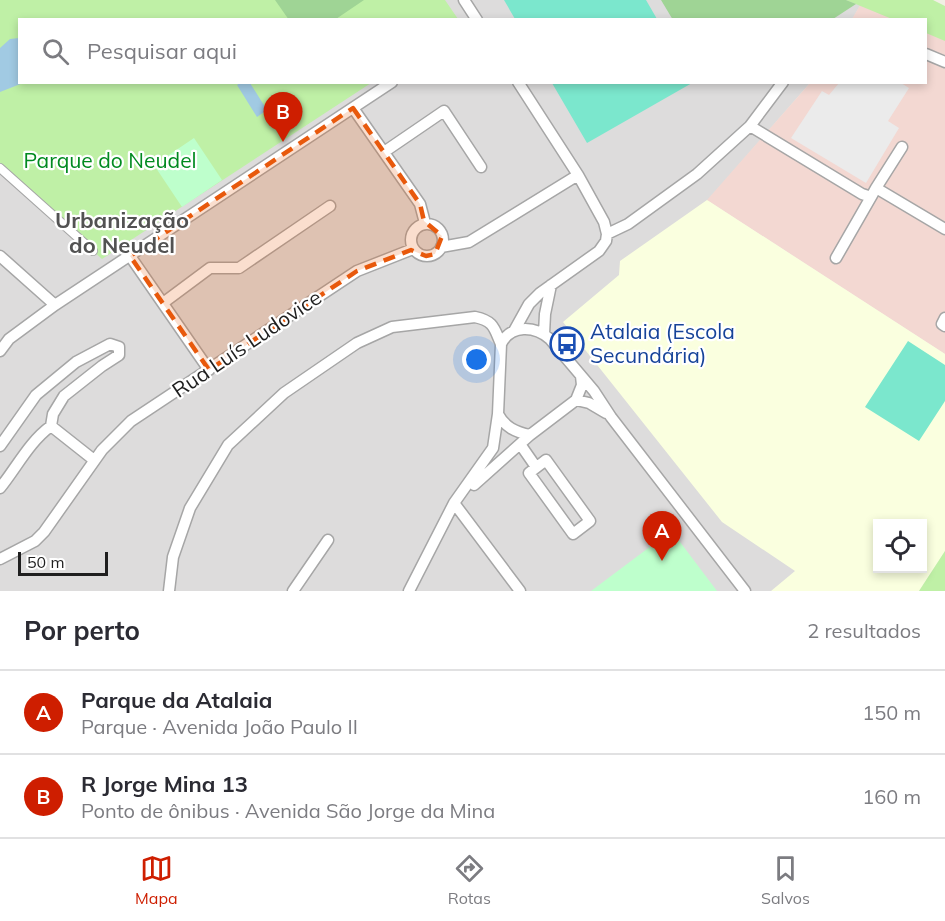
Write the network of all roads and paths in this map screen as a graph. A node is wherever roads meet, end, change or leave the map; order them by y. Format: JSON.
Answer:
{"nodes":[{"id":1,"x":464,"y":0,"type":"edge"},
{"id":2,"x":476,"y":18,"type":"edge"},
{"id":3,"x":927,"y":54,"type":"edge"},
{"id":4,"x":945,"y":62,"type":"edge"},
{"id":5,"x":389,"y":84,"type":"edge"},
{"id":6,"x":519,"y":84,"type":"edge"},
{"id":7,"x":782,"y":84,"type":"edge"},
{"id":8,"x":353,"y":108,"type":"junction"},
{"id":9,"x":750,"y":126,"type":"junction"},
{"id":10,"x":902,"y":147,"type":"dead end"},
{"id":11,"x":384,"y":152,"type":"junction"},
{"id":12,"x":481,"y":167,"type":"dead end"},
{"id":13,"x":0,"y":168,"type":"edge"},
{"id":14,"x":578,"y":175,"type":"junction"},
{"id":15,"x":873,"y":192,"type":"junction"},
{"id":16,"x":330,"y":206,"type":"dead end"},
{"id":17,"x":425,"y":223,"type":"junction"},
{"id":18,"x":945,"y":229,"type":"edge"},
{"id":19,"x":607,"y":234,"type":"junction"},
{"id":20,"x":441,"y":247,"type":"junction"},
{"id":21,"x":413,"y":249,"type":"junction"},
{"id":22,"x":93,"y":251,"type":"dead end"},
{"id":23,"x":0,"y":256,"type":"edge"},
{"id":24,"x":130,"y":256,"type":"junction"},
{"id":25,"x":836,"y":258,"type":"dead end"},
{"id":26,"x":551,"y":285,"type":"junction"},
{"id":27,"x":163,"y":303,"type":"junction"},
{"id":28,"x":55,"y":305,"type":"junction"},
{"id":29,"x":945,"y":318,"type":"edge"},
{"id":30,"x":945,"y":326,"type":"edge"},
{"id":31,"x":514,"y":331,"type":"junction"},
{"id":32,"x":544,"y":334,"type":"junction"},
{"id":33,"x":501,"y":344,"type":"junction"},
{"id":34,"x":0,"y":351,"type":"edge"},
{"id":35,"x":209,"y":370,"type":"junction"},
{"id":36,"x":580,"y":376,"type":"junction"},
{"id":37,"x":576,"y":400,"type":"junction"},
{"id":38,"x":498,"y":414,"type":"junction"},
{"id":39,"x":611,"y":417,"type":"junction"},
{"id":40,"x":51,"y":426,"type":"junction"},
{"id":41,"x":530,"y":435,"type":"junction"},
{"id":42,"x":520,"y":444,"type":"junction"},
{"id":43,"x":0,"y":446,"type":"edge"},
{"id":44,"x":94,"y":460,"type":"junction"},
{"id":45,"x":536,"y":467,"type":"junction"},
{"id":46,"x":0,"y":482,"type":"edge"},
{"id":47,"x":0,"y":488,"type":"edge"},
{"id":48,"x":454,"y":503,"type":"junction"},
{"id":49,"x":328,"y":540,"type":"dead end"},
{"id":50,"x":0,"y":559,"type":"edge"},
{"id":51,"x":169,"y":591,"type":"edge"},
{"id":52,"x":293,"y":591,"type":"edge"},
{"id":53,"x":409,"y":591,"type":"edge"},
{"id":54,"x":520,"y":591,"type":"edge"},
{"id":55,"x":745,"y":591,"type":"edge"}],
"edges":[{"from":1,"to":2,"type":"street"},
{"from":3,"to":4,"type":"street"},
{"from":5,"to":8,"type":"street"},
{"from":6,"to":14,"type":"street"},
{"from":7,"to":9,"type":"street"},
{"from":8,"to":11,"type":"street"},
{"from":8,"to":24,"type":"street"},
{"from":9,"to":15,"type":"street"},
{"from":9,"to":19,"type":"street"},
{"from":10,"to":15,"type":"street"},
{"from":11,"to":12,"type":"street"},
{"from":11,"to":17,"type":"street"},
{"from":13,"to":22,"type":"street"},
{"from":14,"to":19,"type":"street"},
{"from":14,"to":20,"type":"street"},
{"from":15,"to":18,"type":"street"},
{"from":15,"to":25,"type":"street"},
{"from":16,"to":27,"type":"street"},
{"from":17,"to":20,"type":"street"},
{"from":17,"to":21,"type":"street"},
{"from":19,"to":26,"type":"street"},
{"from":20,"to":21,"type":"street"},
{"from":21,"to":35,"type":"street","name":"Rua Luís Ludovice"},
{"from":23,"to":28,"type":"street"},
{"from":24,"to":27,"type":"street"},
{"from":24,"to":28,"type":"street"},
{"from":26,"to":31,"type":"street"},
{"from":26,"to":32,"type":"street"},
{"from":27,"to":35,"type":"street"},
{"from":28,"to":34,"type":"street"},
{"from":29,"to":30,"type":"street"},
{"from":31,"to":32,"type":"street"},
{"from":31,"to":33,"type":"street"},
{"from":32,"to":36,"type":"street"},
{"from":33,"to":38,"type":"street"},
{"from":33,"to":51,"type":"street"},
{"from":35,"to":44,"type":"street","name":"Rua Luís Ludovice"},
{"from":36,"to":37,"type":"street"},
{"from":36,"to":39,"type":"street"},
{"from":37,"to":39,"type":"street"},
{"from":37,"to":41,"type":"street"},
{"from":38,"to":41,"type":"street"},
{"from":38,"to":48,"type":"street"},
{"from":39,"to":55,"type":"street"},
{"from":40,"to":43,"type":"street"},
{"from":40,"to":44,"type":"street"},
{"from":40,"to":46,"type":"street"},
{"from":40,"to":47,"type":"street"},
{"from":41,"to":42,"type":"street"},
{"from":42,"to":45,"type":"street"},
{"from":42,"to":48,"type":"street"},
{"from":44,"to":50,"type":"street","name":"Rua Luís Ludovice"},
{"from":45,"to":45,"type":"street"},
{"from":48,"to":53,"type":"street"},
{"from":48,"to":54,"type":"street"},
{"from":49,"to":52,"type":"street"}]}
